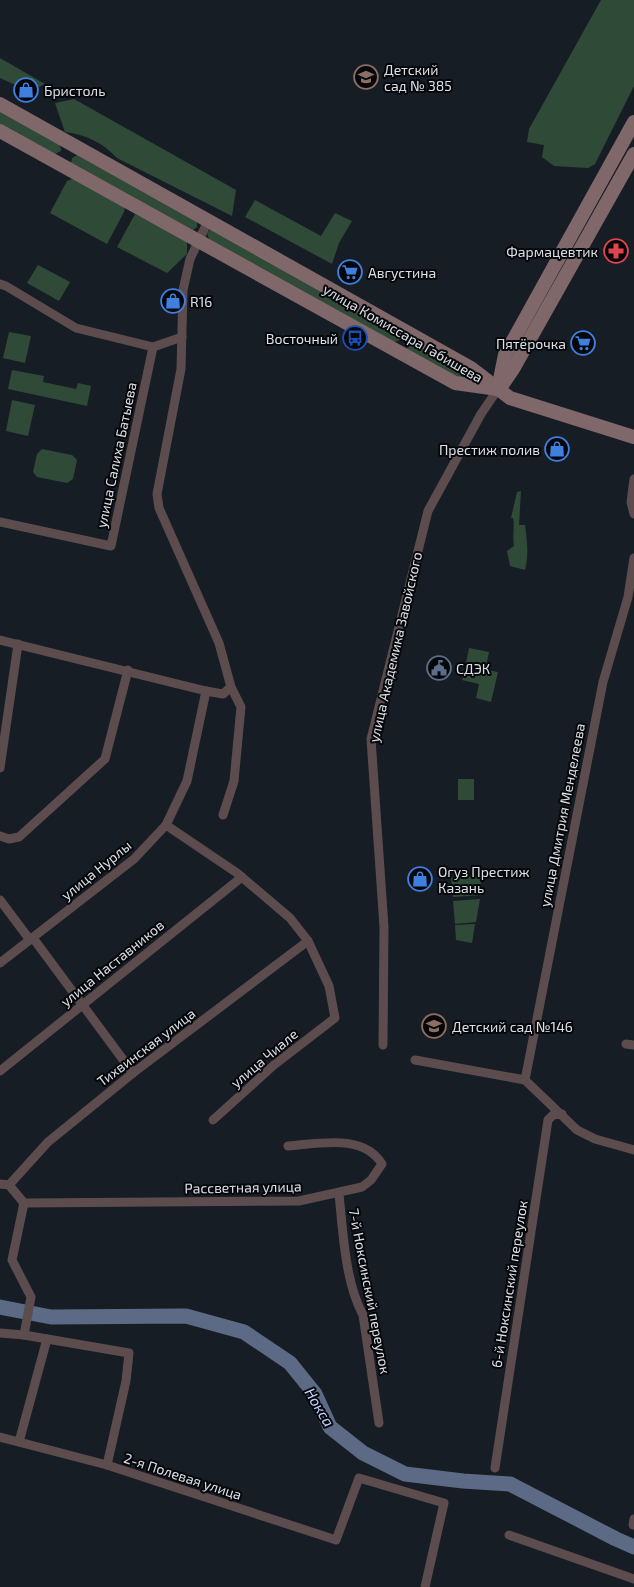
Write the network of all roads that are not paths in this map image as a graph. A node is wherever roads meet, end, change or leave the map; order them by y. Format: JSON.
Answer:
{"nodes":[{"id":1,"x":0,"y":104,"type":"edge"},
{"id":2,"x":634,"y":122,"type":"edge"},
{"id":3,"x":0,"y":132,"type":"edge"},
{"id":4,"x":73,"y":144,"type":"junction"},
{"id":5,"x":634,"y":154,"type":"edge"},
{"id":6,"x":61,"y":165,"type":"junction"},
{"id":7,"x":599,"y":200,"type":"junction"},
{"id":8,"x":208,"y":221,"type":"junction"},
{"id":9,"x":196,"y":241,"type":"junction"},
{"id":10,"x":0,"y":284,"type":"edge"},
{"id":11,"x":410,"y":334,"type":"junction"},
{"id":12,"x":182,"y":337,"type":"junction"},
{"id":13,"x":153,"y":347,"type":"junction"},
{"id":14,"x":400,"y":353,"type":"junction"},
{"id":15,"x":498,"y":389,"type":"junction"},
{"id":16,"x":634,"y":437,"type":"edge"},
{"id":17,"x":634,"y":479,"type":"edge"},
{"id":18,"x":634,"y":514,"type":"edge"},
{"id":19,"x":0,"y":522,"type":"edge"},
{"id":20,"x":634,"y":558,"type":"edge"},
{"id":21,"x":0,"y":640,"type":"edge"},
{"id":22,"x":18,"y":644,"type":"junction"},
{"id":23,"x":128,"y":670,"type":"junction"},
{"id":24,"x":231,"y":687,"type":"junction"},
{"id":25,"x":206,"y":691,"type":"junction"},
{"id":26,"x":0,"y":768,"type":"edge"},
{"id":27,"x":223,"y":815,"type":"dead end"},
{"id":28,"x":166,"y":825,"type":"junction"},
{"id":29,"x":0,"y":836,"type":"edge"},
{"id":30,"x":242,"y":878,"type":"junction"},
{"id":31,"x":0,"y":900,"type":"edge"},
{"id":32,"x":31,"y":939,"type":"junction"},
{"id":33,"x":308,"y":942,"type":"junction"},
{"id":34,"x":0,"y":963,"type":"edge"},
{"id":35,"x":83,"y":1004,"type":"junction"},
{"id":36,"x":383,"y":1045,"type":"dead end"},
{"id":37,"x":415,"y":1060,"type":"dead end"},
{"id":38,"x":0,"y":1070,"type":"edge"},
{"id":39,"x":133,"y":1073,"type":"junction"},
{"id":40,"x":525,"y":1080,"type":"junction"},
{"id":41,"x":562,"y":1114,"type":"junction"},
{"id":42,"x":213,"y":1120,"type":"dead end"},
{"id":43,"x":288,"y":1146,"type":"dead end"},
{"id":44,"x":634,"y":1150,"type":"edge"},
{"id":45,"x":5,"y":1184,"type":"edge"},
{"id":46,"x":339,"y":1194,"type":"junction"},
{"id":47,"x":24,"y":1202,"type":"junction"},
{"id":48,"x":0,"y":1334,"type":"edge"},
{"id":49,"x":24,"y":1335,"type":"junction"},
{"id":50,"x":47,"y":1339,"type":"junction"},
{"id":51,"x":379,"y":1423,"type":"dead end"},
{"id":52,"x":0,"y":1437,"type":"edge"},
{"id":53,"x":19,"y":1442,"type":"junction"},
{"id":54,"x":106,"y":1465,"type":"junction"},
{"id":55,"x":495,"y":1468,"type":"dead end"},
{"id":56,"x":634,"y":1519,"type":"edge"},
{"id":57,"x":633,"y":1525,"type":"edge"},
{"id":58,"x":509,"y":1534,"type":"dead end"},
{"id":59,"x":634,"y":1579,"type":"edge"},
{"id":60,"x":426,"y":1587,"type":"edge"}],
"edges":[{"from":1,"to":4,"type":"street","name":"улица Комиссара Габишева"},
{"from":2,"to":7,"type":"street","name":"улица Академика Завойского"},
{"from":3,"to":6,"type":"street","name":"улица Комиссара Габишева"},
{"from":4,"to":6,"type":"street"},
{"from":4,"to":8,"type":"street","name":"улица Комиссара Габишева"},
{"from":5,"to":7,"type":"street","name":"улица Академика Завойского"},
{"from":6,"to":9,"type":"street","name":"улица Комиссара Габишева"},
{"from":7,"to":15,"type":"street","name":"улица Академика Завойского"},
{"from":8,"to":9,"type":"street"},
{"from":8,"to":11,"type":"street","name":"улица Комиссара Габишева"},
{"from":9,"to":12,"type":"street"},
{"from":9,"to":14,"type":"street","name":"улица Комиссара Габишева"},
{"from":10,"to":13,"type":"street"},
{"from":11,"to":14,"type":"street"},
{"from":11,"to":15,"type":"street","name":"улица Комиссара Габишева"},
{"from":12,"to":13,"type":"street"},
{"from":12,"to":24,"type":"street"},
{"from":13,"to":19,"type":"street","name":"улица Салиха Батыева"},
{"from":14,"to":15,"type":"street","name":"улица Комиссара Габишева"},
{"from":15,"to":16,"type":"street"},
{"from":15,"to":36,"type":"street","name":"улица Академика Завойского"},
{"from":17,"to":18,"type":"street"},
{"from":20,"to":40,"type":"street","name":"улица Дмитрия Менделеева"},
{"from":21,"to":22,"type":"street"},
{"from":22,"to":23,"type":"street"},
{"from":22,"to":26,"type":"street"},
{"from":23,"to":25,"type":"street"},
{"from":23,"to":29,"type":"street"},
{"from":24,"to":25,"type":"street"},
{"from":24,"to":27,"type":"street"},
{"from":25,"to":28,"type":"street","name":"улица Нурлы"},
{"from":28,"to":30,"type":"street"},
{"from":28,"to":32,"type":"street","name":"улица Нурлы"},
{"from":30,"to":33,"type":"street"},
{"from":30,"to":35,"type":"street","name":"улица Наставников"},
{"from":31,"to":32,"type":"street"},
{"from":32,"to":34,"type":"street","name":"улица Нурлы"},
{"from":32,"to":35,"type":"street"},
{"from":33,"to":39,"type":"street","name":"Тихвинская улица"},
{"from":33,"to":42,"type":"street","name":"улица Чиале"},
{"from":35,"to":38,"type":"street","name":"улица Наставников"},
{"from":35,"to":39,"type":"street"},
{"from":37,"to":40,"type":"street"},
{"from":39,"to":45,"type":"street","name":"Тихвинская улица"},
{"from":40,"to":41,"type":"street"},
{"from":41,"to":44,"type":"street"},
{"from":41,"to":55,"type":"street","name":"6-й Ноксинский переулок"},
{"from":43,"to":46,"type":"street","name":"Рассветная улица"},
{"from":45,"to":47,"type":"street"},
{"from":46,"to":47,"type":"street","name":"Рассветная улица"},
{"from":46,"to":51,"type":"street","name":"7-й Ноксинский переулок"},
{"from":47,"to":49,"type":"street"},
{"from":48,"to":49,"type":"street","name":"2-я Полевая улица"},
{"from":49,"to":50,"type":"street","name":"2-я Полевая улица"},
{"from":50,"to":53,"type":"street"},
{"from":50,"to":54,"type":"street","name":"2-я Полевая улица"},
{"from":52,"to":53,"type":"street"},
{"from":53,"to":54,"type":"street"},
{"from":54,"to":60,"type":"street","name":"2-я Полевая улица"},
{"from":56,"to":57,"type":"street"},
{"from":58,"to":59,"type":"street"}]}
